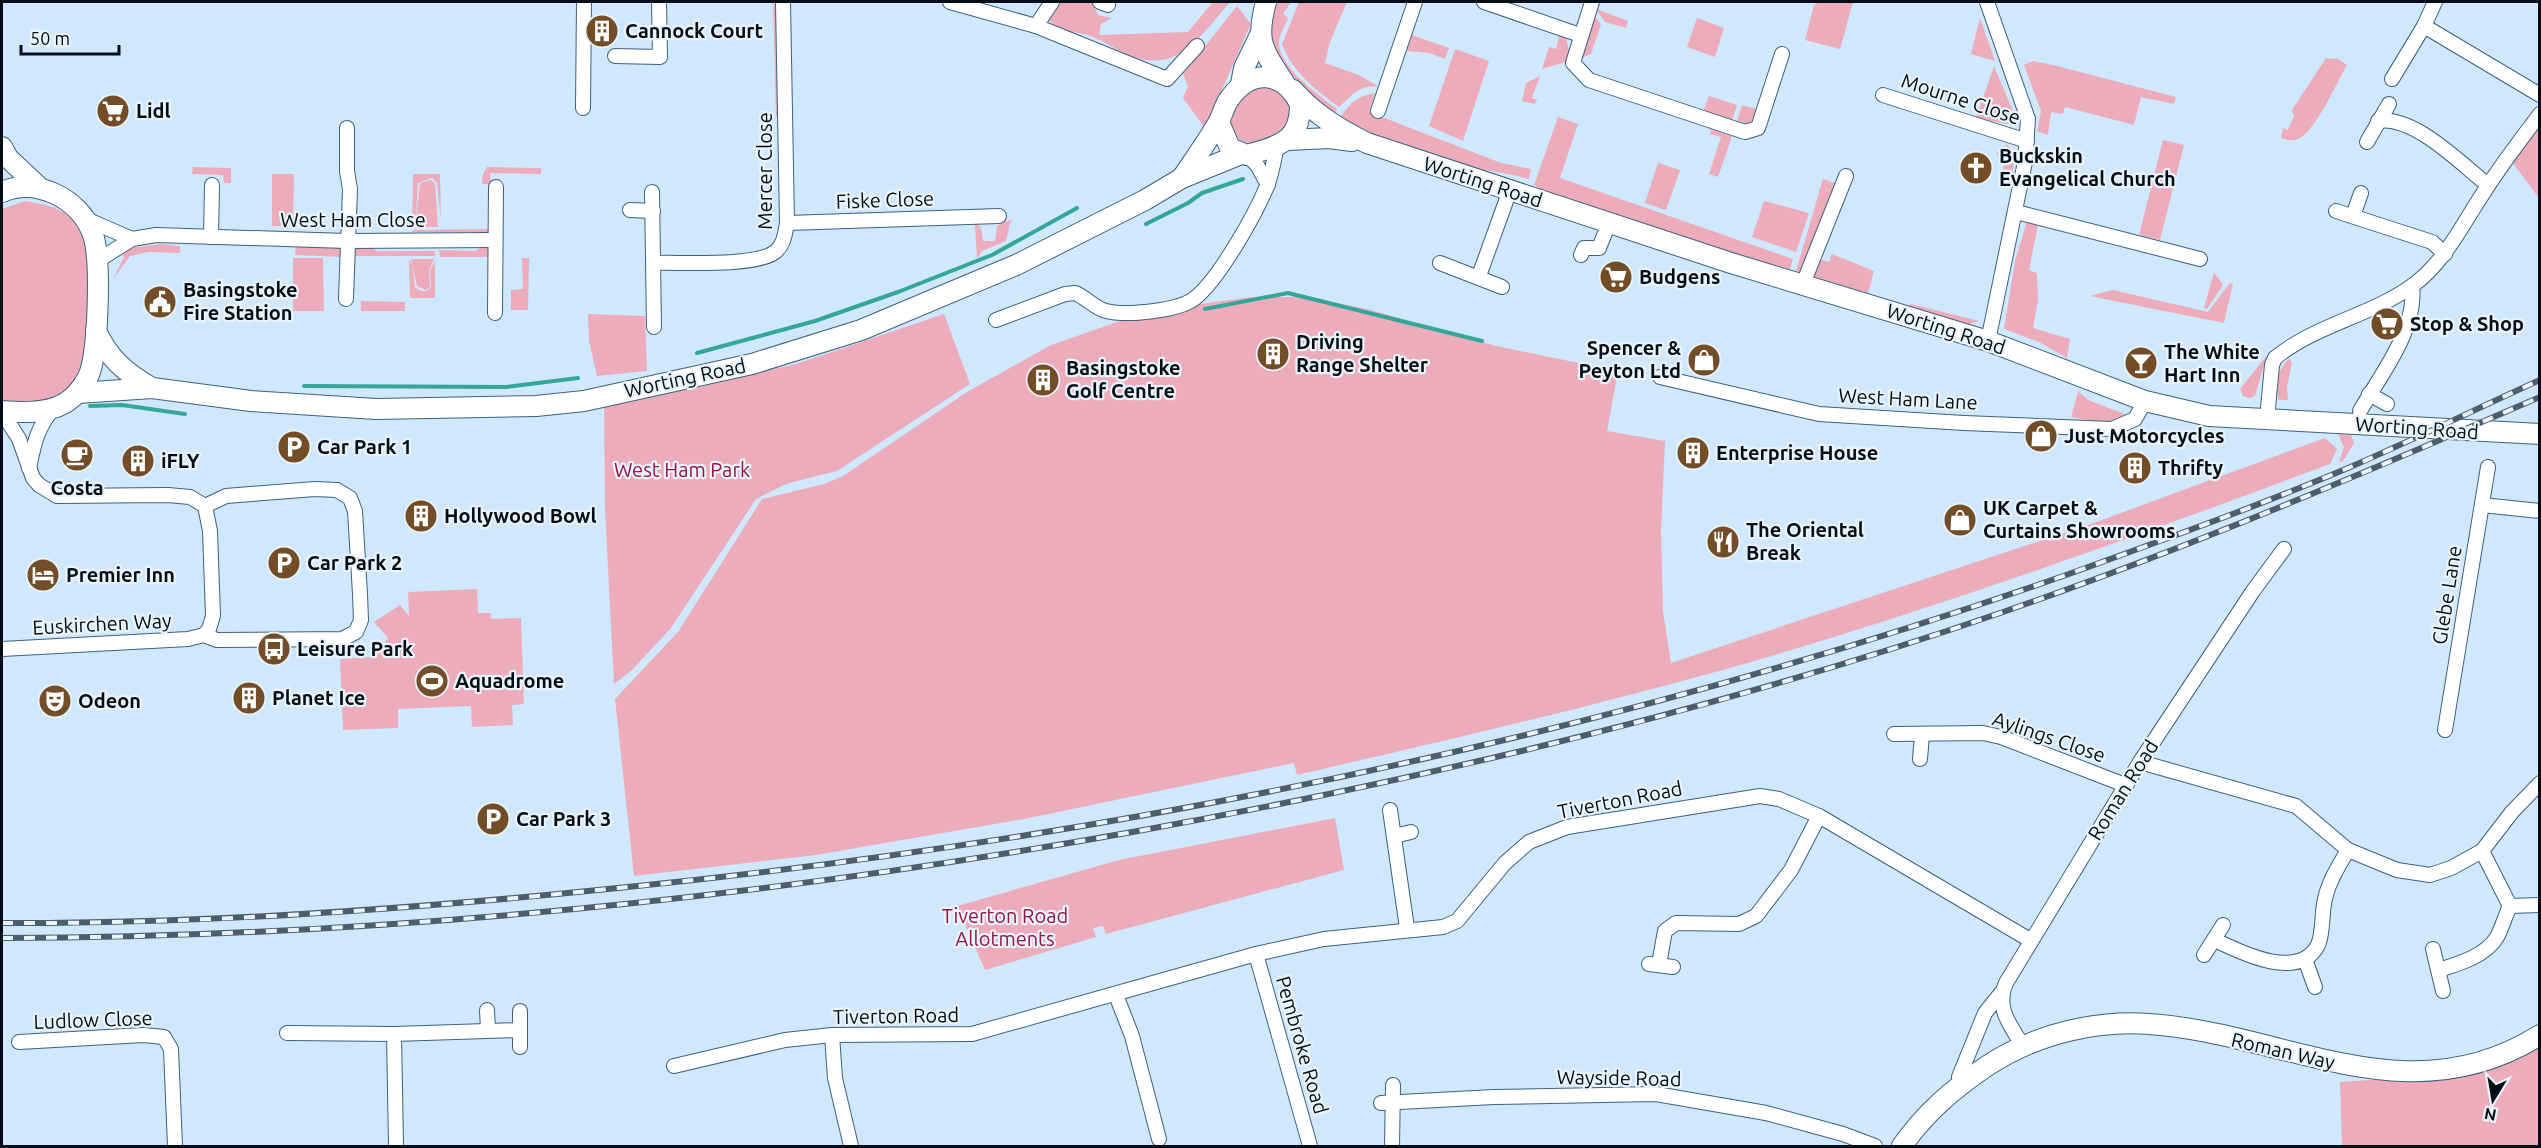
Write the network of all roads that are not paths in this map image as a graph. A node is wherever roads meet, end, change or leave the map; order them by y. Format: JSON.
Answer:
{"nodes":[{"id":1,"x":584,"y":2,"type":"edge"},
{"id":2,"x":659,"y":2,"type":"edge"},
{"id":3,"x":783,"y":2,"type":"edge"},
{"id":4,"x":950,"y":2,"type":"edge"},
{"id":5,"x":1052,"y":2,"type":"edge"},
{"id":6,"x":1266,"y":2,"type":"edge"},
{"id":7,"x":1415,"y":2,"type":"edge"},
{"id":8,"x":1484,"y":2,"type":"edge"},
{"id":9,"x":1592,"y":2,"type":"edge"},
{"id":10,"x":1987,"y":2,"type":"edge"},
{"id":11,"x":2435,"y":2,"type":"edge"},
{"id":12,"x":1036,"y":26,"type":"junction"},
{"id":13,"x":2424,"y":26,"type":"junction"},
{"id":14,"x":1260,"y":35,"type":"junction"},
{"id":15,"x":1580,"y":35,"type":"junction"},
{"id":16,"x":1197,"y":46,"type":"dead end"},
{"id":17,"x":1782,"y":54,"type":"dead end"},
{"id":18,"x":615,"y":56,"type":"dead end"},
{"id":19,"x":2392,"y":79,"type":"dead end"},
{"id":20,"x":1241,"y":84,"type":"junction"},
{"id":21,"x":1289,"y":87,"type":"junction"},
{"id":22,"x":1882,"y":95,"type":"dead end"},
{"id":23,"x":2540,"y":95,"type":"edge"},
{"id":24,"x":2389,"y":104,"type":"dead end"},
{"id":25,"x":583,"y":108,"type":"dead end"},
{"id":26,"x":1378,"y":111,"type":"dead end"},
{"id":27,"x":2540,"y":114,"type":"edge"},
{"id":28,"x":2378,"y":121,"type":"junction"},
{"id":29,"x":1220,"y":122,"type":"junction"},
{"id":30,"x":347,"y":128,"type":"dead end"},
{"id":31,"x":2027,"y":141,"type":"junction"},
{"id":32,"x":2367,"y":142,"type":"dead end"},
{"id":33,"x":1282,"y":143,"type":"junction"},
{"id":34,"x":1367,"y":143,"type":"junction"},
{"id":35,"x":2,"y":147,"type":"edge"},
{"id":36,"x":1244,"y":155,"type":"junction"},
{"id":37,"x":1846,"y":176,"type":"dead end"},
{"id":38,"x":1182,"y":178,"type":"junction"},
{"id":39,"x":212,"y":185,"type":"dead end"},
{"id":40,"x":1268,"y":185,"type":"junction"},
{"id":41,"x":2488,"y":185,"type":"junction"},
{"id":42,"x":496,"y":187,"type":"dead end"},
{"id":43,"x":40,"y":188,"type":"junction"},
{"id":44,"x":1510,"y":190,"type":"junction"},
{"id":45,"x":2,"y":192,"type":"edge"},
{"id":46,"x":652,"y":192,"type":"dead end"},
{"id":47,"x":2361,"y":193,"type":"dead end"},
{"id":48,"x":630,"y":210,"type":"dead end"},
{"id":49,"x":653,"y":211,"type":"junction"},
{"id":50,"x":2336,"y":211,"type":"dead end"},
{"id":51,"x":2016,"y":212,"type":"junction"},
{"id":52,"x":999,"y":216,"type":"dead end"},
{"id":53,"x":2353,"y":216,"type":"junction"},
{"id":54,"x":86,"y":219,"type":"junction"},
{"id":55,"x":788,"y":223,"type":"junction"},
{"id":56,"x":1609,"y":223,"type":"junction"},
{"id":57,"x":211,"y":237,"type":"junction"},
{"id":58,"x":132,"y":239,"type":"junction"},
{"id":59,"x":495,"y":240,"type":"junction"},
{"id":60,"x":347,"y":241,"type":"junction"},
{"id":61,"x":2445,"y":254,"type":"junction"},
{"id":62,"x":1581,"y":255,"type":"dead end"},
{"id":63,"x":2200,"y":259,"type":"dead end"},
{"id":64,"x":97,"y":261,"type":"junction"},
{"id":65,"x":655,"y":263,"type":"junction"},
{"id":66,"x":1440,"y":263,"type":"dead end"},
{"id":67,"x":1479,"y":276,"type":"junction"},
{"id":68,"x":1803,"y":284,"type":"junction"},
{"id":69,"x":2412,"y":286,"type":"junction"},
{"id":70,"x":1502,"y":287,"type":"dead end"},
{"id":71,"x":346,"y":299,"type":"dead end"},
{"id":72,"x":495,"y":313,"type":"dead end"},
{"id":73,"x":996,"y":320,"type":"dead end"},
{"id":74,"x":654,"y":327,"type":"dead end"},
{"id":75,"x":96,"y":331,"type":"junction"},
{"id":76,"x":1988,"y":341,"type":"junction"},
{"id":77,"x":1660,"y":377,"type":"dead end"},
{"id":78,"x":152,"y":388,"type":"junction"},
{"id":79,"x":78,"y":393,"type":"junction"},
{"id":80,"x":2369,"y":394,"type":"junction"},
{"id":81,"x":2145,"y":401,"type":"junction"},
{"id":82,"x":2387,"y":404,"type":"dead end"},
{"id":83,"x":54,"y":408,"type":"junction"},
{"id":84,"x":2,"y":411,"type":"edge"},
{"id":85,"x":2360,"y":411,"type":"dead end"},
{"id":86,"x":2267,"y":419,"type":"junction"},
{"id":87,"x":2540,"y":435,"type":"edge"},
{"id":88,"x":2488,"y":467,"type":"dead end"},
{"id":89,"x":29,"y":471,"type":"junction"},
{"id":90,"x":2482,"y":505,"type":"junction"},
{"id":91,"x":205,"y":506,"type":"junction"},
{"id":92,"x":2540,"y":511,"type":"edge"},
{"id":93,"x":2284,"y":549,"type":"dead end"},
{"id":94,"x":2241,"y":582,"type":"dead end"},
{"id":95,"x":2253,"y":591,"type":"junction"},
{"id":96,"x":204,"y":635,"type":"junction"},
{"id":97,"x":2,"y":649,"type":"edge"},
{"id":98,"x":2445,"y":730,"type":"dead end"},
{"id":99,"x":1894,"y":734,"type":"dead end"},
{"id":100,"x":1922,"y":735,"type":"junction"},
{"id":101,"x":1920,"y":759,"type":"dead end"},
{"id":102,"x":2140,"y":762,"type":"junction"},
{"id":103,"x":2540,"y":783,"type":"edge"},
{"id":104,"x":2126,"y":785,"type":"junction"},
{"id":105,"x":1390,"y":810,"type":"dead end"},
{"id":106,"x":1819,"y":816,"type":"junction"},
{"id":107,"x":1411,"y":832,"type":"dead end"},
{"id":108,"x":1394,"y":836,"type":"junction"},
{"id":109,"x":2348,"y":849,"type":"junction"},
{"id":110,"x":2482,"y":851,"type":"junction"},
{"id":111,"x":2540,"y":905,"type":"edge"},
{"id":112,"x":2510,"y":906,"type":"junction"},
{"id":113,"x":2223,"y":925,"type":"dead end"},
{"id":114,"x":1407,"y":928,"type":"junction"},
{"id":115,"x":2030,"y":939,"type":"junction"},
{"id":116,"x":2215,"y":940,"type":"junction"},
{"id":117,"x":2433,"y":950,"type":"dead end"},
{"id":118,"x":1256,"y":954,"type":"junction"},
{"id":119,"x":2204,"y":955,"type":"dead end"},
{"id":120,"x":2305,"y":959,"type":"junction"},
{"id":121,"x":1673,"y":968,"type":"dead end"},
{"id":122,"x":2439,"y":970,"type":"junction"},
{"id":123,"x":2315,"y":987,"type":"dead end"},
{"id":124,"x":2444,"y":991,"type":"dead end"},
{"id":125,"x":2001,"y":993,"type":"junction"},
{"id":126,"x":1116,"y":995,"type":"junction"},
{"id":127,"x":487,"y":1010,"type":"dead end"},
{"id":128,"x":520,"y":1011,"type":"dead end"},
{"id":129,"x":520,"y":1029,"type":"junction"},
{"id":130,"x":488,"y":1030,"type":"junction"},
{"id":131,"x":287,"y":1033,"type":"dead end"},
{"id":132,"x":394,"y":1034,"type":"junction"},
{"id":133,"x":832,"y":1035,"type":"junction"},
{"id":134,"x":2540,"y":1035,"type":"edge"},
{"id":135,"x":19,"y":1042,"type":"dead end"},
{"id":136,"x":520,"y":1047,"type":"dead end"},
{"id":137,"x":2023,"y":1047,"type":"junction"},
{"id":138,"x":674,"y":1066,"type":"dead end"},
{"id":139,"x":1961,"y":1083,"type":"junction"},
{"id":140,"x":1393,"y":1084,"type":"dead end"},
{"id":141,"x":1387,"y":1103,"type":"junction"},
{"id":142,"x":1159,"y":1139,"type":"dead end"},
{"id":143,"x":175,"y":1146,"type":"edge"},
{"id":144,"x":396,"y":1146,"type":"edge"},
{"id":145,"x":851,"y":1146,"type":"edge"},
{"id":146,"x":1310,"y":1146,"type":"edge"},
{"id":147,"x":1392,"y":1146,"type":"edge"},
{"id":148,"x":1875,"y":1146,"type":"edge"},
{"id":149,"x":1902,"y":1146,"type":"edge"}],
"edges":[{"from":1,"to":25,"type":"street"},
{"from":2,"to":18,"type":"street"},
{"from":3,"to":55,"type":"street","name":"Mercer Close"},
{"from":4,"to":12,"type":"street"},
{"from":5,"to":12,"type":"street"},
{"from":6,"to":14,"type":"main road"},
{"from":7,"to":26,"type":"street"},
{"from":8,"to":15,"type":"street"},
{"from":9,"to":15,"type":"street"},
{"from":10,"to":31,"type":"street"},
{"from":11,"to":13,"type":"street"},
{"from":12,"to":16,"type":"street"},
{"from":13,"to":19,"type":"street"},
{"from":13,"to":23,"type":"street"},
{"from":14,"to":20,"type":"main road"},
{"from":14,"to":21,"type":"main road"},
{"from":15,"to":17,"type":"street"},
{"from":20,"to":21,"type":"main road"},
{"from":20,"to":29,"type":"main road"},
{"from":21,"to":33,"type":"main road"},
{"from":21,"to":34,"type":"main road","name":"Worting Road"},
{"from":22,"to":31,"type":"street","name":"Mourne Close"},
{"from":24,"to":28,"type":"street"},
{"from":27,"to":41,"type":"street"},
{"from":28,"to":32,"type":"street"},
{"from":28,"to":41,"type":"street"},
{"from":29,"to":36,"type":"main road"},
{"from":29,"to":38,"type":"main road","name":"Worting Road"},
{"from":30,"to":60,"type":"street"},
{"from":31,"to":51,"type":"street"},
{"from":33,"to":34,"type":"main road","name":"Worting Road"},
{"from":33,"to":36,"type":"main road"},
{"from":33,"to":40,"type":"street"},
{"from":34,"to":44,"type":"main road","name":"Worting Road"},
{"from":35,"to":43,"type":"main road"},
{"from":36,"to":38,"type":"main road","name":"Worting Road"},
{"from":36,"to":40,"type":"street"},
{"from":37,"to":68,"type":"street"},
{"from":38,"to":78,"type":"main road","name":"Worting Road"},
{"from":39,"to":57,"type":"street"},
{"from":40,"to":73,"type":"street"},
{"from":41,"to":61,"type":"street"},
{"from":42,"to":59,"type":"street"},
{"from":43,"to":45,"type":"main road"},
{"from":43,"to":54,"type":"main road"},
{"from":44,"to":56,"type":"main road","name":"Worting Road"},
{"from":44,"to":67,"type":"street"},
{"from":46,"to":49,"type":"street"},
{"from":47,"to":53,"type":"street"},
{"from":48,"to":49,"type":"street"},
{"from":49,"to":65,"type":"street"},
{"from":50,"to":53,"type":"street"},
{"from":51,"to":63,"type":"street"},
{"from":51,"to":76,"type":"street"},
{"from":52,"to":55,"type":"street","name":"Fiske Close"},
{"from":53,"to":61,"type":"street"},
{"from":54,"to":58,"type":"street"},
{"from":54,"to":64,"type":"main road"},
{"from":55,"to":65,"type":"street","name":"Mercer Close"},
{"from":56,"to":62,"type":"street"},
{"from":56,"to":68,"type":"main road","name":"Worting Road"},
{"from":57,"to":58,"type":"street","name":"West Ham Close"},
{"from":57,"to":60,"type":"street","name":"West Ham Close"},
{"from":58,"to":64,"type":"street","name":"West Ham Close"},
{"from":59,"to":60,"type":"street","name":"West Ham Close"},
{"from":59,"to":72,"type":"street"},
{"from":60,"to":71,"type":"street"},
{"from":61,"to":69,"type":"street"},
{"from":64,"to":75,"type":"main road"},
{"from":65,"to":74,"type":"street"},
{"from":66,"to":67,"type":"street"},
{"from":67,"to":70,"type":"street"},
{"from":68,"to":76,"type":"main road","name":"Worting Road"},
{"from":69,"to":80,"type":"street"},
{"from":69,"to":86,"type":"street"},
{"from":75,"to":78,"type":"main road","name":"Worting Road"},
{"from":75,"to":79,"type":"main road"},
{"from":76,"to":81,"type":"main road","name":"Worting Road"},
{"from":77,"to":81,"type":"street","name":"West Ham Lane"},
{"from":78,"to":79,"type":"main road","name":"Worting Road"},
{"from":79,"to":83,"type":"main road"},
{"from":80,"to":82,"type":"street"},
{"from":80,"to":85,"type":"street"},
{"from":81,"to":86,"type":"main road","name":"Worting Road"},
{"from":83,"to":84,"type":"main road"},
{"from":83,"to":89,"type":"street"},
{"from":84,"to":89,"type":"street"},
{"from":86,"to":87,"type":"main road","name":"Worting Road"},
{"from":88,"to":90,"type":"street","name":"Glebe Lane"},
{"from":89,"to":91,"type":"street"},
{"from":90,"to":92,"type":"street"},
{"from":90,"to":98,"type":"street","name":"Glebe Lane"},
{"from":91,"to":96,"type":"street"},
{"from":91,"to":96,"type":"street","name":"Euskirchen Way"},
{"from":93,"to":95,"type":"street","name":"Roman Road"},
{"from":94,"to":95,"type":"street"},
{"from":95,"to":102,"type":"street","name":"Roman Road"},
{"from":96,"to":97,"type":"street","name":"Euskirchen Way"},
{"from":99,"to":100,"type":"street","name":"Aylings Close"},
{"from":100,"to":101,"type":"street"},
{"from":100,"to":104,"type":"street","name":"Aylings Close"},
{"from":102,"to":104,"type":"street","name":"Roman Road"},
{"from":102,"to":109,"type":"street"},
{"from":103,"to":110,"type":"street"},
{"from":104,"to":115,"type":"street","name":"Roman Road"},
{"from":105,"to":108,"type":"street"},
{"from":106,"to":114,"type":"street","name":"Tiverton Road"},
{"from":106,"to":115,"type":"street","name":"Tiverton Road"},
{"from":106,"to":121,"type":"street"},
{"from":107,"to":108,"type":"street"},
{"from":108,"to":114,"type":"street"},
{"from":109,"to":110,"type":"street"},
{"from":109,"to":120,"type":"street"},
{"from":110,"to":112,"type":"street"},
{"from":111,"to":112,"type":"street"},
{"from":112,"to":122,"type":"street"},
{"from":113,"to":116,"type":"street"},
{"from":114,"to":118,"type":"street","name":"Tiverton Road"},
{"from":115,"to":125,"type":"street","name":"Roman Road"},
{"from":116,"to":119,"type":"street"},
{"from":116,"to":120,"type":"street"},
{"from":117,"to":122,"type":"street"},
{"from":118,"to":126,"type":"street","name":"Tiverton Road"},
{"from":118,"to":146,"type":"street","name":"Pembroke Road"},
{"from":120,"to":123,"type":"street"},
{"from":122,"to":124,"type":"street"},
{"from":125,"to":137,"type":"street"},
{"from":125,"to":139,"type":"street","name":"Roman Road"},
{"from":126,"to":133,"type":"street","name":"Tiverton Road"},
{"from":126,"to":142,"type":"street"},
{"from":127,"to":130,"type":"street"},
{"from":128,"to":129,"type":"street"},
{"from":129,"to":130,"type":"street"},
{"from":129,"to":136,"type":"street"},
{"from":130,"to":132,"type":"street"},
{"from":131,"to":132,"type":"street"},
{"from":132,"to":144,"type":"street"},
{"from":133,"to":138,"type":"street","name":"Tiverton Road"},
{"from":133,"to":145,"type":"street"},
{"from":134,"to":137,"type":"main road","name":"Roman Way"},
{"from":135,"to":143,"type":"street","name":"Ludlow Close"},
{"from":137,"to":139,"type":"main road"},
{"from":139,"to":149,"type":"main road"},
{"from":140,"to":141,"type":"street"},
{"from":141,"to":147,"type":"street"},
{"from":141,"to":148,"type":"street","name":"Wayside Road"}]}
